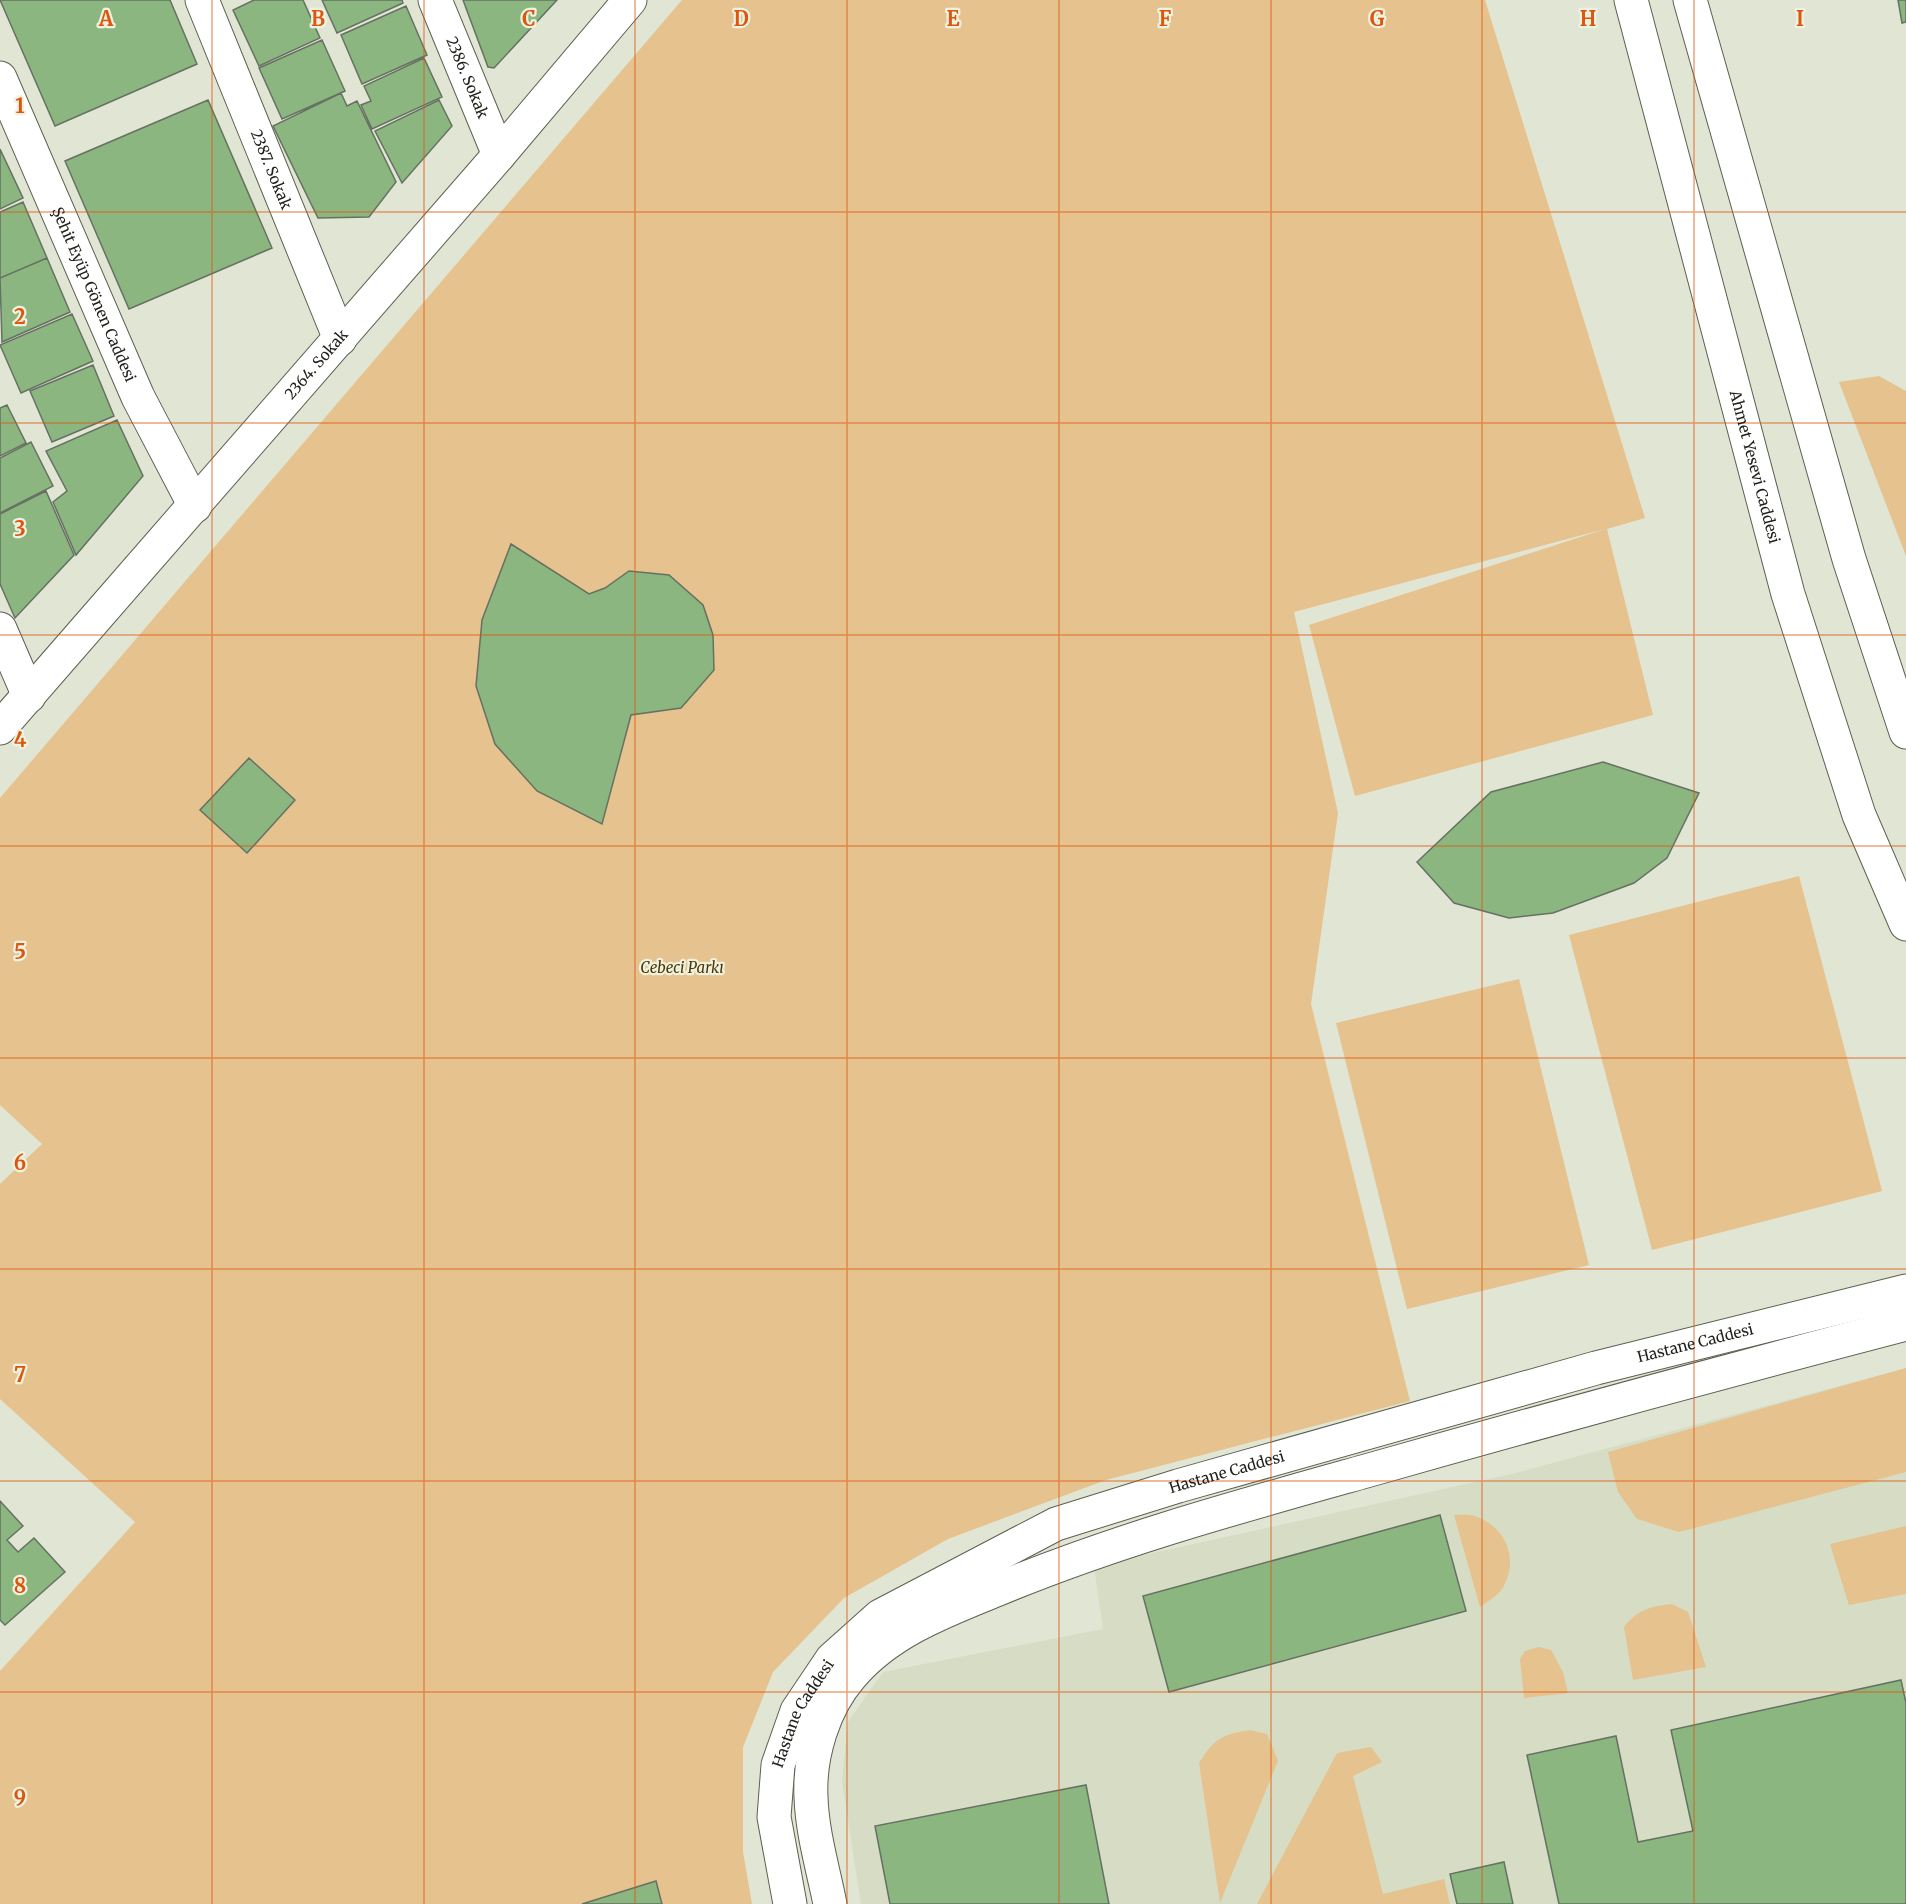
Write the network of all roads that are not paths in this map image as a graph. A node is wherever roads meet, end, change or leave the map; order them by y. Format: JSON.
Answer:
{"nodes":[{"id":1,"x":202,"y":0,"type":"edge"},
{"id":2,"x":435,"y":0,"type":"edge"},
{"id":3,"x":630,"y":0,"type":"edge"},
{"id":4,"x":1631,"y":0,"type":"edge"},
{"id":5,"x":1690,"y":0,"type":"edge"},
{"id":6,"x":0,"y":78,"type":"edge"},
{"id":7,"x":499,"y":155,"type":"junction"},
{"id":8,"x":340,"y":339,"type":"junction"},
{"id":9,"x":195,"y":506,"type":"junction"},
{"id":10,"x":0,"y":629,"type":"edge"},
{"id":11,"x":29,"y":696,"type":"junction"},
{"id":12,"x":0,"y":728,"type":"edge"},
{"id":13,"x":1906,"y":732,"type":"edge"},
{"id":14,"x":1906,"y":924,"type":"edge"},
{"id":15,"x":1906,"y":1291,"type":"edge"},
{"id":16,"x":1906,"y":1324,"type":"edge"},
{"id":17,"x":790,"y":1904,"type":"edge"},
{"id":18,"x":830,"y":1904,"type":"edge"}],
"edges":[{"from":1,"to":8,"type":"main road","name":"2387. Sokak"},
{"from":2,"to":7,"type":"main road","name":"2386. Sokak"},
{"from":3,"to":7,"type":"main road","name":"2364. Sokak"},
{"from":4,"to":14,"type":"main road","name":"Ahmet Yesevi Caddesi"},
{"from":5,"to":13,"type":"main road"},
{"from":6,"to":9,"type":"main road","name":"Şehit Eyüp Gönen Caddesi"},
{"from":7,"to":8,"type":"main road","name":"2364. Sokak"},
{"from":8,"to":9,"type":"main road","name":"2364. Sokak"},
{"from":9,"to":11,"type":"main road","name":"2364. Sokak"},
{"from":10,"to":11,"type":"main road"},
{"from":11,"to":12,"type":"main road","name":"2364. Sokak"},
{"from":15,"to":17,"type":"main road","name":"Hastane Caddesi"},
{"from":16,"to":18,"type":"main road","name":"Hastane Caddesi"}]}
